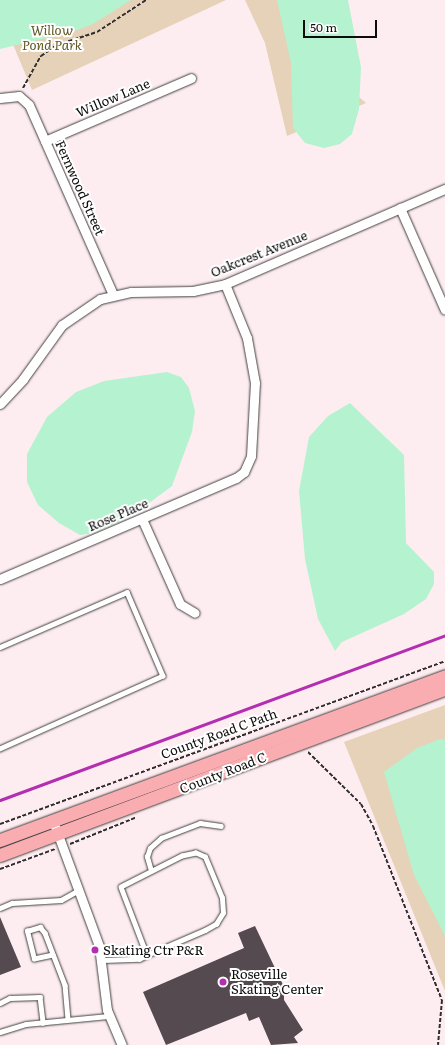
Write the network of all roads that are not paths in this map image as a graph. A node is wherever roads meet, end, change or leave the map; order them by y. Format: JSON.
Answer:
{"nodes":[{"id":1,"x":191,"y":78,"type":"dead end"},
{"id":2,"x":0,"y":98,"type":"edge"},
{"id":3,"x":45,"y":141,"type":"junction"},
{"id":4,"x":445,"y":188,"type":"edge"},
{"id":5,"x":400,"y":208,"type":"junction"},
{"id":6,"x":225,"y":284,"type":"junction"},
{"id":7,"x":113,"y":295,"type":"junction"},
{"id":8,"x":445,"y":310,"type":"edge"},
{"id":9,"x":0,"y":404,"type":"edge"},
{"id":10,"x":142,"y":519,"type":"junction"},
{"id":11,"x":0,"y":579,"type":"edge"},
{"id":12,"x":195,"y":613,"type":"dead end"},
{"id":13,"x":0,"y":647,"type":"edge"},
{"id":14,"x":445,"y":676,"type":"edge"},
{"id":15,"x":445,"y":689,"type":"edge"},
{"id":16,"x":0,"y":749,"type":"edge"},
{"id":17,"x":53,"y":821,"type":"junction"},
{"id":18,"x":221,"y":826,"type":"dead end"},
{"id":19,"x":58,"y":834,"type":"junction"},
{"id":20,"x":0,"y":840,"type":"edge"},
{"id":21,"x":0,"y":855,"type":"edge"},
{"id":22,"x":151,"y":871,"type":"junction"},
{"id":23,"x":79,"y":890,"type":"junction"},
{"id":24,"x":0,"y":908,"type":"edge"},
{"id":25,"x":53,"y":955,"type":"junction"},
{"id":26,"x":148,"y":956,"type":"junction"},
{"id":27,"x":103,"y":960,"type":"junction"},
{"id":28,"x":0,"y":1003,"type":"edge"},
{"id":29,"x":108,"y":1016,"type":"junction"},
{"id":30,"x":68,"y":1019,"type":"junction"},
{"id":31,"x":43,"y":1023,"type":"junction"},
{"id":32,"x":0,"y":1032,"type":"edge"},
{"id":33,"x":122,"y":1045,"type":"edge"}],
"edges":[{"from":1,"to":3,"type":"street","name":"Willow Lane"},
{"from":2,"to":3,"type":"street","name":"Fernwood Street"},
{"from":3,"to":7,"type":"street","name":"Fernwood Street"},
{"from":4,"to":5,"type":"street","name":"Oakcrest Avenue"},
{"from":5,"to":6,"type":"street","name":"Oakcrest Avenue"},
{"from":5,"to":8,"type":"street"},
{"from":6,"to":7,"type":"street","name":"Oakcrest Avenue"},
{"from":6,"to":10,"type":"street","name":"Rose Place"},
{"from":7,"to":9,"type":"street","name":"Oakcrest Avenue"},
{"from":10,"to":11,"type":"street","name":"Rose Place"},
{"from":10,"to":12,"type":"street"},
{"from":13,"to":16,"type":"lane"},
{"from":14,"to":17,"type":"main road","name":"County Road C"},
{"from":15,"to":19,"type":"main road","name":"County Road C"},
{"from":17,"to":19,"type":"street"},
{"from":17,"to":20,"type":"main road","name":"County Road C"},
{"from":18,"to":22,"type":"lane"},
{"from":19,"to":21,"type":"main road","name":"County Road C"},
{"from":19,"to":23,"type":"street"},
{"from":22,"to":26,"type":"lane"},
{"from":22,"to":26,"type":"lane"},
{"from":23,"to":24,"type":"lane"},
{"from":23,"to":27,"type":"street"},
{"from":25,"to":25,"type":"lane"},
{"from":25,"to":30,"type":"lane"},
{"from":26,"to":27,"type":"lane"},
{"from":27,"to":29,"type":"street"},
{"from":28,"to":31,"type":"lane"},
{"from":29,"to":30,"type":"lane"},
{"from":29,"to":33,"type":"street"},
{"from":30,"to":31,"type":"lane"},
{"from":31,"to":32,"type":"lane"}]}
